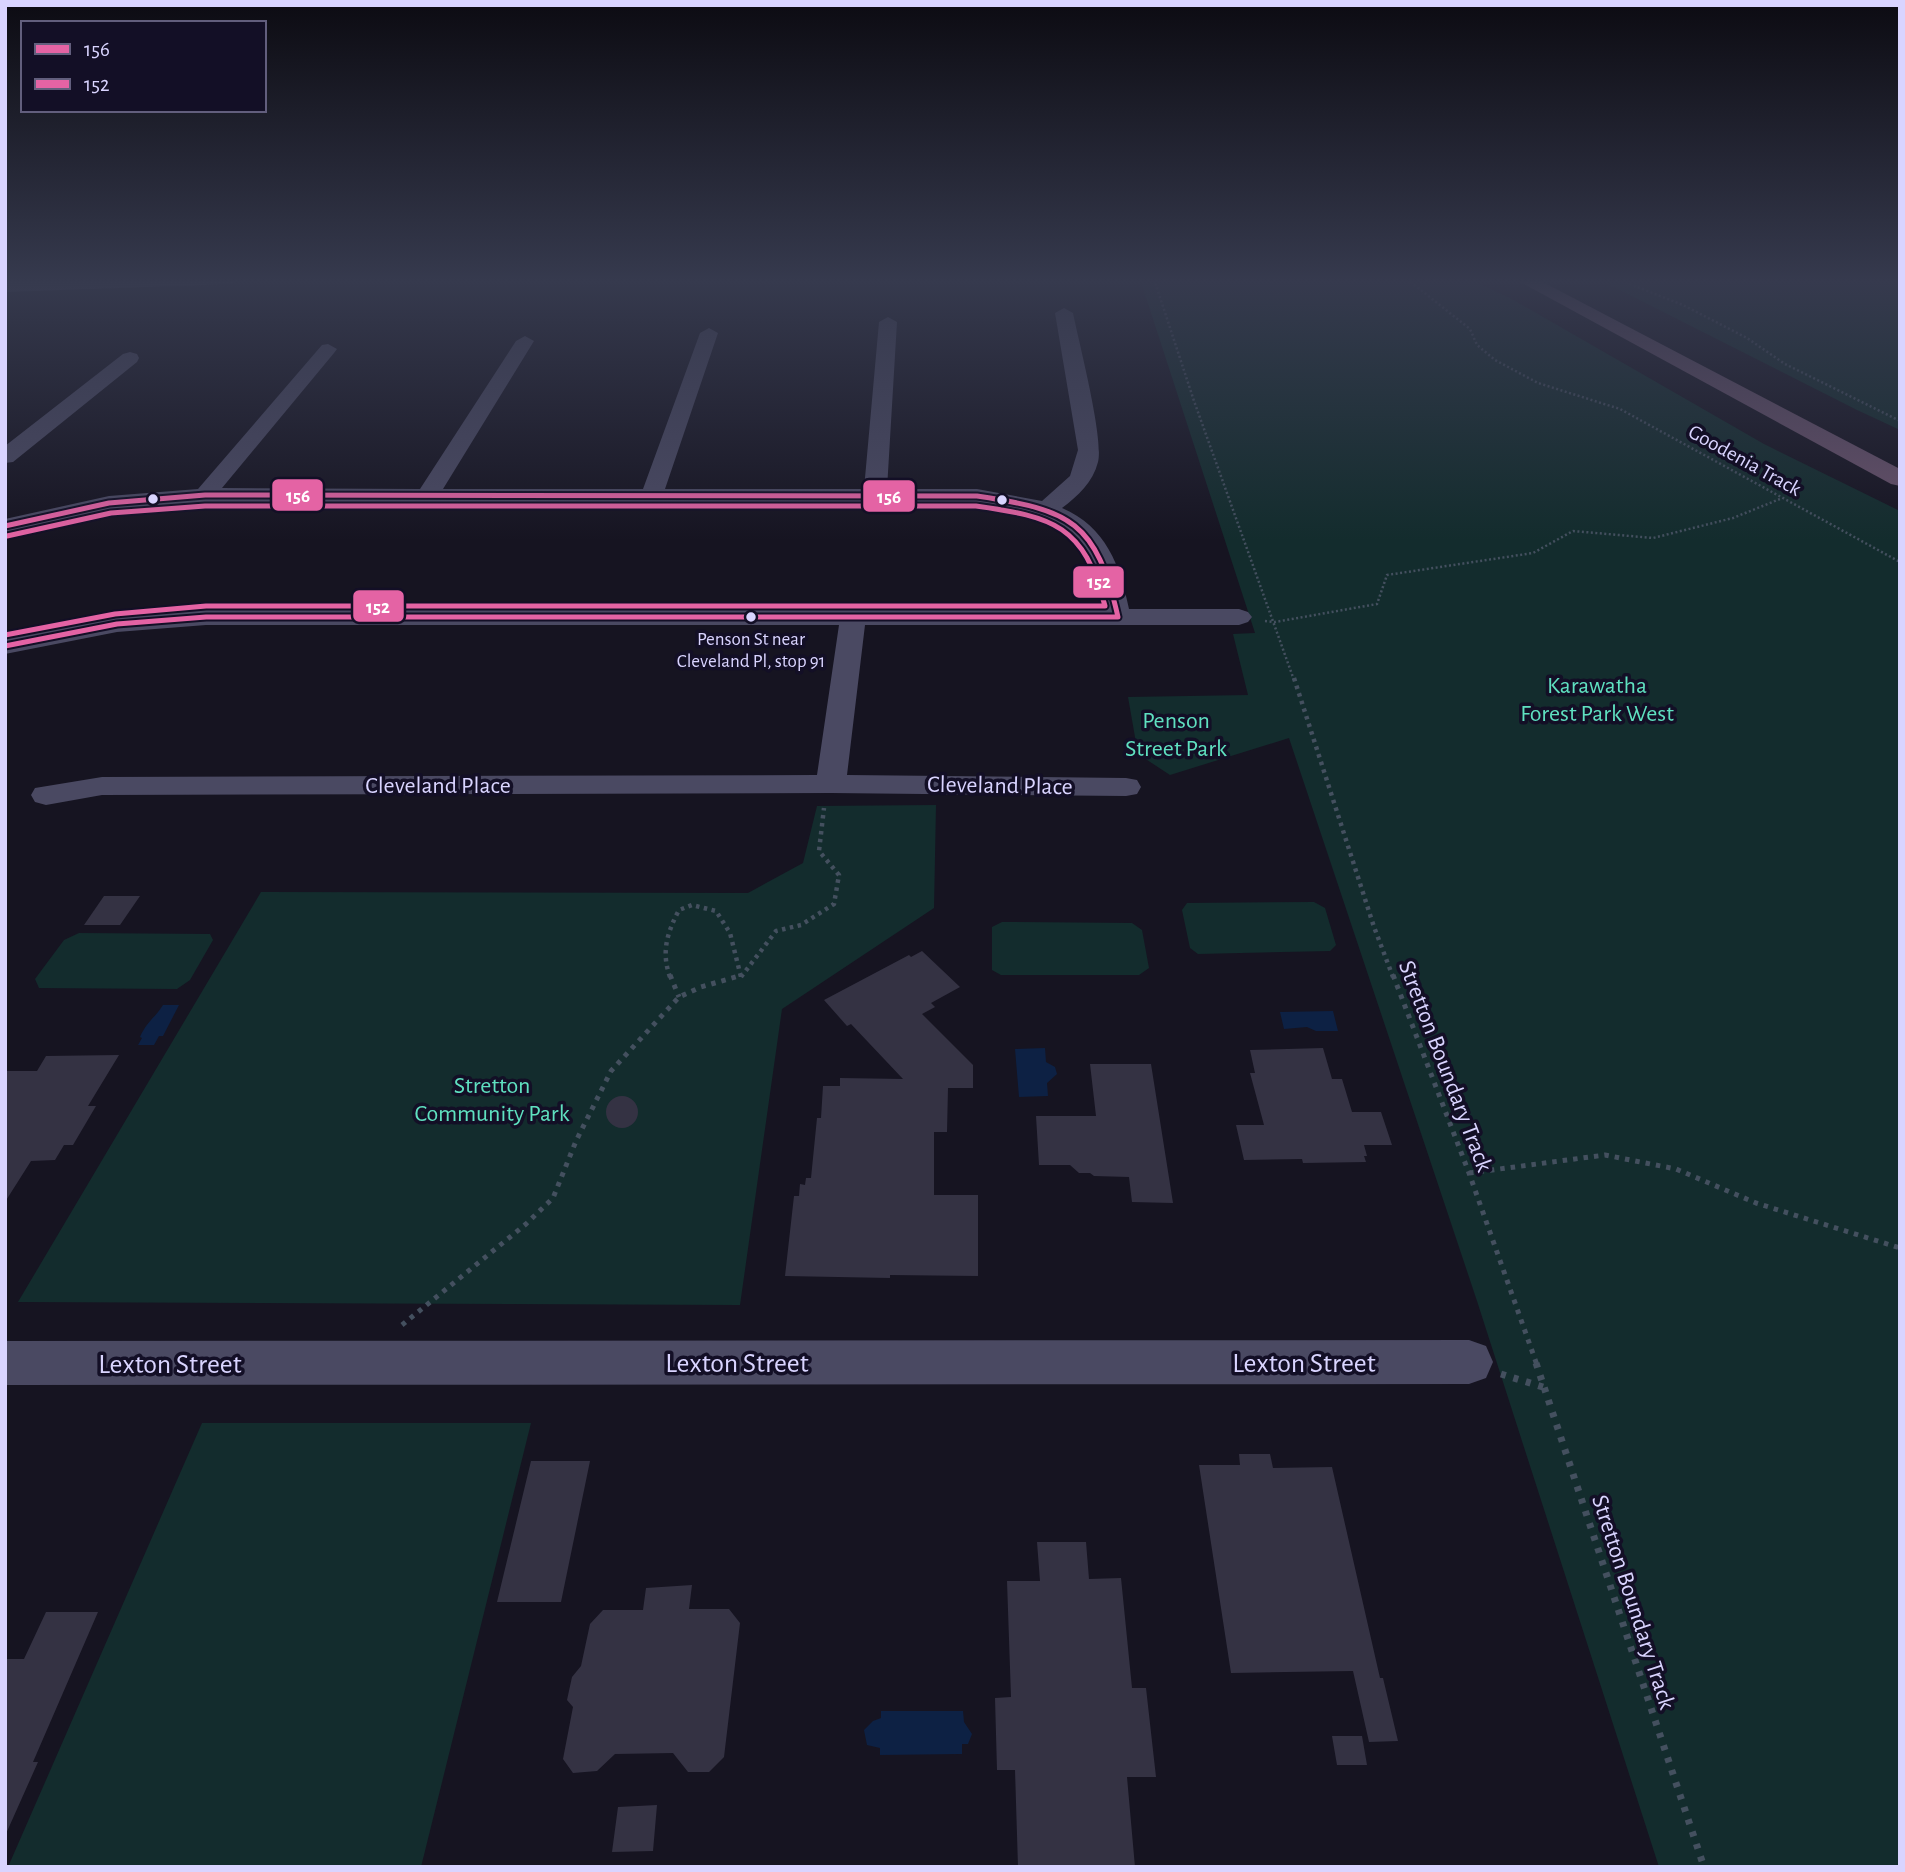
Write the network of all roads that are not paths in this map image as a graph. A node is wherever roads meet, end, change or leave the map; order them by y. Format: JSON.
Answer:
{"nodes":[{"id":1,"x":119,"y":366,"type":"edge"},
{"id":2,"x":313,"y":366,"type":"edge"},
{"id":3,"x":509,"y":366,"type":"edge"},
{"id":4,"x":697,"y":366,"type":"edge"},
{"id":5,"x":885,"y":366,"type":"edge"},
{"id":6,"x":1074,"y":366,"type":"edge"},
{"id":7,"x":1688,"y":366,"type":"edge"},
{"id":8,"x":5,"y":457,"type":"edge"},
{"id":9,"x":1900,"y":479,"type":"edge"},
{"id":10,"x":652,"y":494,"type":"junction"},
{"id":11,"x":205,"y":495,"type":"junction"},
{"id":12,"x":428,"y":495,"type":"junction"},
{"id":13,"x":875,"y":495,"type":"junction"},
{"id":14,"x":1045,"y":509,"type":"junction"},
{"id":15,"x":5,"y":526,"type":"edge"},
{"id":16,"x":1118,"y":617,"type":"junction"},
{"id":17,"x":1239,"y":617,"type":"dead end"},
{"id":18,"x":853,"y":618,"type":"junction"},
{"id":19,"x":5,"y":646,"type":"edge"},
{"id":20,"x":831,"y":784,"type":"junction"},
{"id":21,"x":1126,"y":786,"type":"dead end"},
{"id":22,"x":46,"y":795,"type":"dead end"},
{"id":23,"x":1469,"y":1362,"type":"dead end"},
{"id":24,"x":5,"y":1363,"type":"edge"}],
"edges":[{"from":1,"to":8,"type":"street"},
{"from":2,"to":11,"type":"street"},
{"from":3,"to":12,"type":"street"},
{"from":4,"to":10,"type":"street"},
{"from":5,"to":13,"type":"street"},
{"from":6,"to":14,"type":"street"},
{"from":7,"to":9,"type":"highway"},
{"from":10,"to":12,"type":"street"},
{"from":10,"to":13,"type":"street"},
{"from":11,"to":12,"type":"street"},
{"from":11,"to":15,"type":"street"},
{"from":13,"to":14,"type":"street"},
{"from":14,"to":16,"type":"street"},
{"from":16,"to":17,"type":"street"},
{"from":16,"to":18,"type":"street"},
{"from":18,"to":19,"type":"street"},
{"from":18,"to":20,"type":"street"},
{"from":20,"to":21,"type":"street","name":"Cleveland Place"},
{"from":20,"to":22,"type":"street","name":"Cleveland Place"},
{"from":23,"to":24,"type":"street","name":"Lexton Street"}]}
